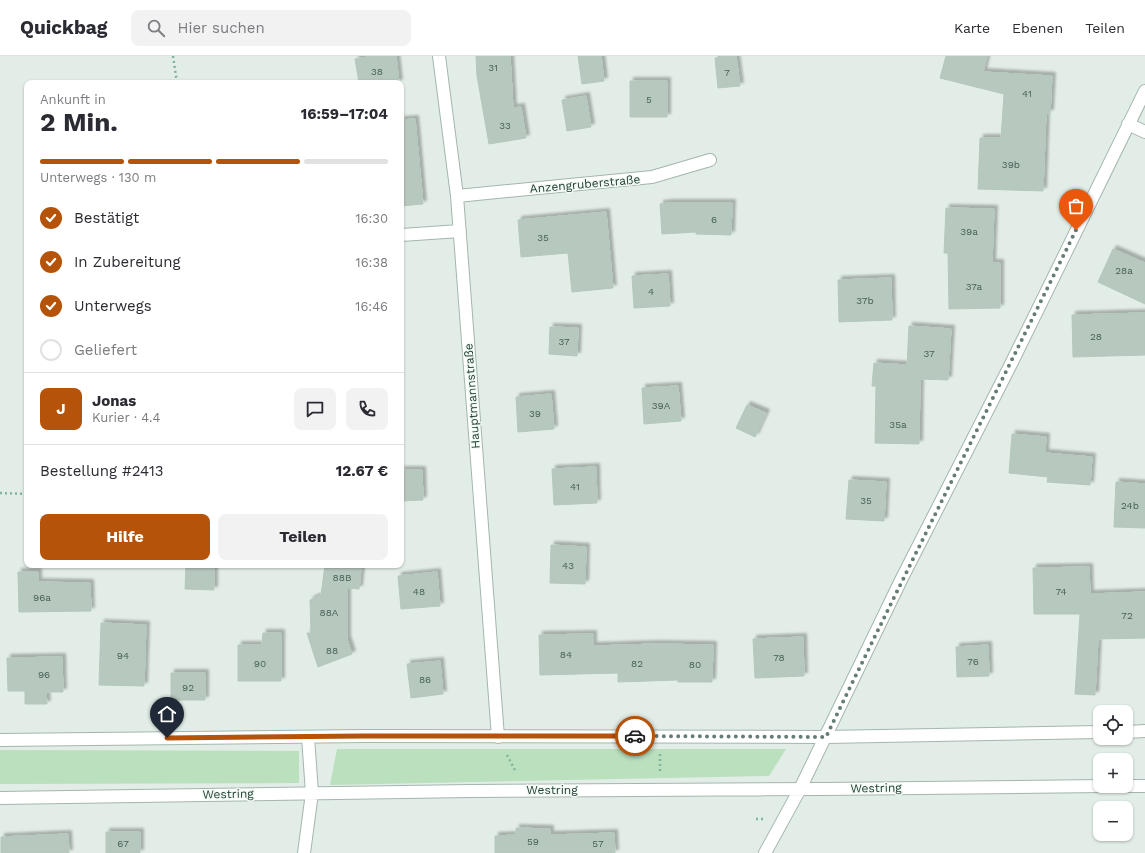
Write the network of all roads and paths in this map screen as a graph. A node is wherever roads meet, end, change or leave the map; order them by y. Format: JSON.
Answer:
{"nodes":[{"id":1,"x":173,"y":56,"type":"edge"},
{"id":2,"x":439,"y":56,"type":"edge"},
{"id":3,"x":177,"y":80,"type":"edge"},
{"id":4,"x":1145,"y":91,"type":"edge"},
{"id":5,"x":1128,"y":124,"type":"junction"},
{"id":6,"x":1145,"y":132,"type":"edge"},
{"id":7,"x":710,"y":160,"type":"dead end"},
{"id":8,"x":457,"y":196,"type":"junction"},
{"id":9,"x":460,"y":231,"type":"junction"},
{"id":10,"x":404,"y":235,"type":"edge"},
{"id":11,"x":0,"y":493,"type":"edge"},
{"id":12,"x":24,"y":494,"type":"edge"},
{"id":13,"x":1145,"y":731,"type":"edge"},
{"id":14,"x":1093,"y":732,"type":"edge"},
{"id":15,"x":1133,"y":732,"type":"edge"},
{"id":16,"x":308,"y":737,"type":"junction"},
{"id":17,"x":498,"y":737,"type":"junction"},
{"id":18,"x":826,"y":737,"type":"junction"},
{"id":19,"x":0,"y":740,"type":"edge"},
{"id":20,"x":1093,"y":786,"type":"edge"},
{"id":21,"x":1133,"y":786,"type":"edge"},
{"id":22,"x":1145,"y":786,"type":"edge"},
{"id":23,"x":800,"y":789,"type":"junction"},
{"id":24,"x":519,"y":790,"type":"junction"},
{"id":25,"x":312,"y":793,"type":"junction"},
{"id":26,"x":0,"y":798,"type":"edge"},
{"id":27,"x":304,"y":853,"type":"edge"},
{"id":28,"x":765,"y":853,"type":"edge"}],
"edges":[{"from":1,"to":3,"type":"path"},
{"from":2,"to":8,"type":"street","name":"Hauptmannstraße"},
{"from":4,"to":5,"type":"street"},
{"from":5,"to":6,"type":"street"},
{"from":5,"to":18,"type":"street"},
{"from":7,"to":8,"type":"street","name":"Anzengruberstraße"},
{"from":8,"to":9,"type":"street","name":"Hauptmannstraße"},
{"from":9,"to":10,"type":"street"},
{"from":9,"to":17,"type":"street","name":"Hauptmannstraße"},
{"from":11,"to":12,"type":"path"},
{"from":13,"to":15,"type":"street"},
{"from":14,"to":18,"type":"street"},
{"from":16,"to":17,"type":"street"},
{"from":16,"to":19,"type":"street"},
{"from":16,"to":25,"type":"street"},
{"from":17,"to":18,"type":"street"},
{"from":17,"to":24,"type":"path"},
{"from":18,"to":23,"type":"street"},
{"from":20,"to":23,"type":"street","name":"Westring"},
{"from":21,"to":22,"type":"street"},
{"from":23,"to":24,"type":"street","name":"Westring"},
{"from":23,"to":28,"type":"street"},
{"from":24,"to":25,"type":"street","name":"Westring"},
{"from":25,"to":26,"type":"street","name":"Westring"},
{"from":25,"to":27,"type":"street"}]}
